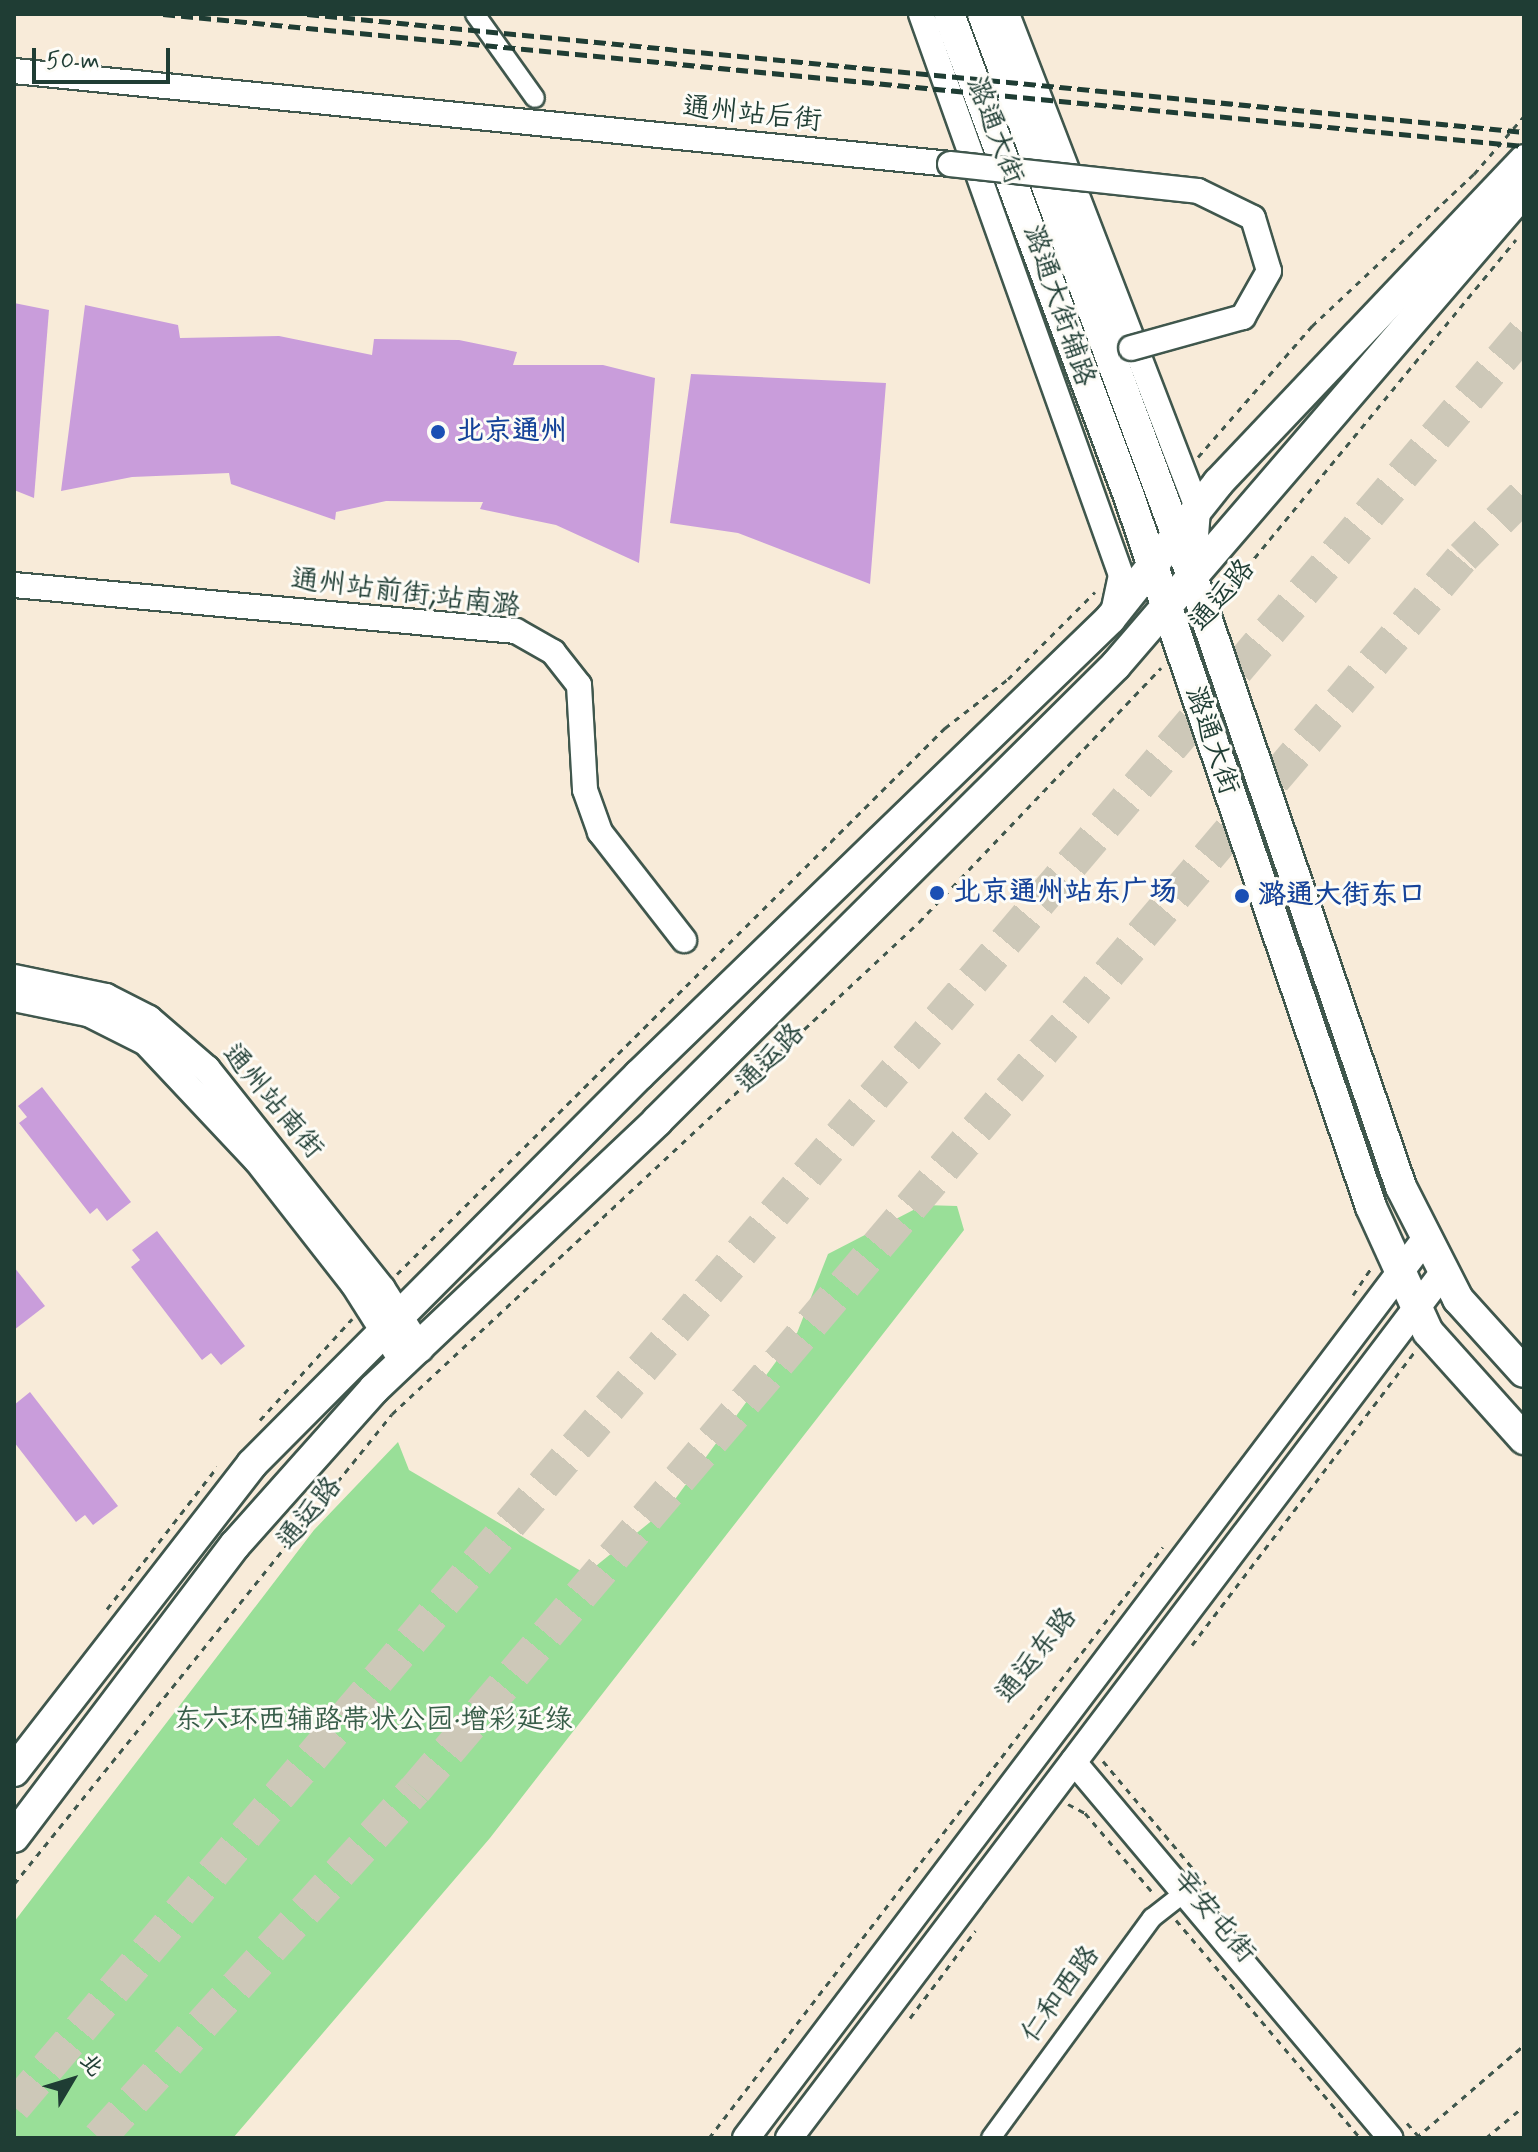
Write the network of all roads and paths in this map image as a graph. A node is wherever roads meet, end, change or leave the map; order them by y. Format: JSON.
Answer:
{"nodes":[{"id":1,"x":475,"y":14,"type":"edge"},
{"id":2,"x":921,"y":14,"type":"edge"},
{"id":3,"x":949,"y":14,"type":"edge"},
{"id":4,"x":983,"y":14,"type":"edge"},
{"id":5,"x":1007,"y":14,"type":"edge"},
{"id":6,"x":14,"y":71,"type":"edge"},
{"id":7,"x":535,"y":98,"type":"dead end"},
{"id":8,"x":1524,"y":116,"type":"edge"},
{"id":9,"x":1524,"y":160,"type":"edge"},
{"id":10,"x":1524,"y":191,"type":"edge"},
{"id":11,"x":1524,"y":230,"type":"edge"},
{"id":12,"x":1131,"y":348,"type":"junction"},
{"id":13,"x":1181,"y":477,"type":"junction"},
{"id":14,"x":1198,"y":510,"type":"junction"},
{"id":15,"x":1178,"y":536,"type":"junction"},
{"id":16,"x":1118,"y":568,"type":"junction"},
{"id":17,"x":1150,"y":571,"type":"junction"},
{"id":18,"x":1192,"y":576,"type":"junction"},
{"id":19,"x":14,"y":585,"type":"edge"},
{"id":20,"x":1165,"y":606,"type":"junction"},
{"id":21,"x":1205,"y":617,"type":"junction"},
{"id":22,"x":1110,"y":619,"type":"junction"},
{"id":23,"x":1179,"y":647,"type":"junction"},
{"id":24,"x":684,"y":940,"type":"dead end"},
{"id":25,"x":14,"y":978,"type":"edge"},
{"id":26,"x":14,"y":998,"type":"edge"},
{"id":27,"x":1426,"y":1238,"type":"junction"},
{"id":28,"x":1395,"y":1255,"type":"junction"},
{"id":29,"x":1443,"y":1273,"type":"junction"},
{"id":30,"x":1347,"y":1303,"type":"dead end"},
{"id":31,"x":382,"y":1310,"type":"junction"},
{"id":32,"x":1423,"y":1318,"type":"junction"},
{"id":33,"x":412,"y":1356,"type":"junction"},
{"id":34,"x":1524,"y":1372,"type":"edge"},
{"id":35,"x":255,"y":1425,"type":"dead end"},
{"id":36,"x":1524,"y":1439,"type":"edge"},
{"id":37,"x":224,"y":1459,"type":"dead end"},
{"id":38,"x":1171,"y":1537,"type":"dead end"},
{"id":39,"x":100,"y":1618,"type":"dead end"},
{"id":40,"x":1184,"y":1655,"type":"dead end"},
{"id":41,"x":1109,"y":1750,"type":"dead end"},
{"id":42,"x":994,"y":1766,"type":"junction"},
{"id":43,"x":1081,"y":1770,"type":"junction"},
{"id":44,"x":14,"y":1771,"type":"edge"},
{"id":45,"x":1018,"y":1781,"type":"junction"},
{"id":46,"x":1059,"y":1805,"type":"junction"},
{"id":47,"x":14,"y":1837,"type":"edge"},
{"id":48,"x":14,"y":1884,"type":"edge"},
{"id":49,"x":1175,"y":1900,"type":"junction"},
{"id":50,"x":984,"y":1920,"type":"dead end"},
{"id":51,"x":901,"y":2029,"type":"dead end"},
{"id":52,"x":1524,"y":2045,"type":"edge"},
{"id":53,"x":1524,"y":2106,"type":"edge"},
{"id":54,"x":709,"y":2138,"type":"edge"},
{"id":55,"x":746,"y":2138,"type":"edge"},
{"id":56,"x":789,"y":2138,"type":"edge"},
{"id":57,"x":991,"y":2138,"type":"edge"},
{"id":58,"x":1360,"y":2138,"type":"edge"},
{"id":59,"x":1390,"y":2138,"type":"edge"},
{"id":60,"x":1416,"y":2138,"type":"edge"},
{"id":61,"x":1486,"y":2138,"type":"edge"}],
"edges":[{"from":1,"to":7,"type":"street"},
{"from":2,"to":16,"type":"street","name":"潞通大街辅路"},
{"from":3,"to":17,"type":"main road","name":"潞通大街"},
{"from":4,"to":15,"type":"main road","name":"潞通大街"},
{"from":5,"to":12,"type":"street","name":"潞通大街辅路"},
{"from":6,"to":12,"type":"street","name":"通州站后街","bridge":true},
{"from":8,"to":13,"type":"path"},
{"from":9,"to":14,"type":"main road"},
{"from":10,"to":18,"type":"main road","name":"通运路"},
{"from":11,"to":21,"type":"path","name":"通运路"},
{"from":12,"to":13,"type":"street","name":"潞通大街辅路"},
{"from":13,"to":14,"type":"street","name":"潞通大街辅路"},
{"from":14,"to":15,"type":"main road"},
{"from":14,"to":18,"type":"street"},
{"from":15,"to":17,"type":"main road"},
{"from":15,"to":18,"type":"main road","name":"潞通大街"},
{"from":16,"to":22,"type":"street","name":"潞通大街辅路"},
{"from":16,"to":31,"type":"path"},
{"from":17,"to":20,"type":"main road","name":"潞通大街"},
{"from":17,"to":22,"type":"main road"},
{"from":18,"to":20,"type":"main road","name":"通运路"},
{"from":18,"to":21,"type":"main road","name":"潞通大街"},
{"from":19,"to":24,"type":"street","name":"通州站前街;站南潞"},
{"from":20,"to":23,"type":"main road","name":"潞通大街"},
{"from":20,"to":33,"type":"main road","name":"通运路"},
{"from":21,"to":27,"type":"main road","name":"潞通大街"},
{"from":22,"to":31,"type":"main road"},
{"from":23,"to":28,"type":"main road","name":"潞通大街"},
{"from":23,"to":48,"type":"path","name":"通运路"},
{"from":25,"to":31,"type":"main road","name":"通州站南街"},
{"from":26,"to":31,"type":"main road","name":"通州站南街"},
{"from":27,"to":28,"type":"main road"},
{"from":27,"to":29,"type":"main road","name":"潞通大街"},
{"from":28,"to":30,"type":"path"},
{"from":28,"to":32,"type":"main road","name":"潞通大街"},
{"from":28,"to":45,"type":"main road"},
{"from":29,"to":32,"type":"main road"},
{"from":29,"to":34,"type":"main road","name":"潞通大街"},
{"from":31,"to":33,"type":"main road","name":"通州站南街"},
{"from":31,"to":35,"type":"path"},
{"from":31,"to":44,"type":"main road"},
{"from":32,"to":36,"type":"main road","name":"潞通大街"},
{"from":32,"to":40,"type":"path"},
{"from":32,"to":43,"type":"main road"},
{"from":33,"to":47,"type":"main road","name":"通运路"},
{"from":37,"to":39,"type":"path"},
{"from":38,"to":42,"type":"path","name":"通运东路"},
{"from":41,"to":43,"type":"path"},
{"from":42,"to":45,"type":"path"},
{"from":42,"to":54,"type":"path","name":"通运东路"},
{"from":43,"to":46,"type":"main road"},
{"from":43,"to":46,"type":"path"},
{"from":43,"to":49,"type":"street","name":"辛安屯街"},
{"from":45,"to":55,"type":"main road"},
{"from":46,"to":49,"type":"path","name":"辛安屯街"},
{"from":46,"to":56,"type":"main road"},
{"from":49,"to":57,"type":"street","name":"仁和西路"},
{"from":49,"to":58,"type":"path","name":"辛安屯街"},
{"from":49,"to":59,"type":"street","name":"辛安屯街"},
{"from":50,"to":51,"type":"path"},
{"from":52,"to":60,"type":"path"},
{"from":53,"to":61,"type":"path"}]}
